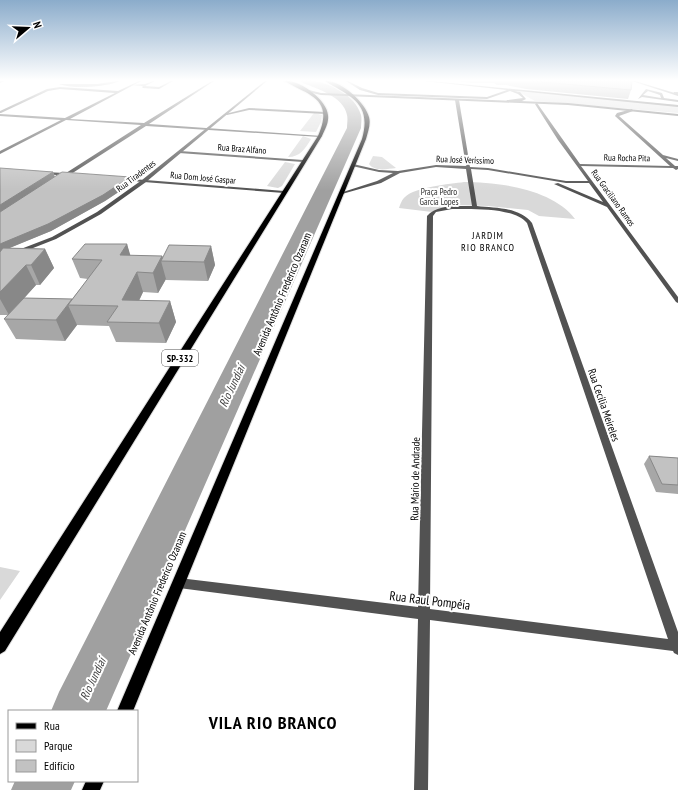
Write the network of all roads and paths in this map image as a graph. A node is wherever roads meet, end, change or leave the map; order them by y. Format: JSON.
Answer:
{"nodes":[{"id":1,"x":37,"y":118,"type":"edge"},
{"id":2,"x":68,"y":118,"type":"edge"},
{"id":3,"x":156,"y":118,"type":"edge"},
{"id":4,"x":222,"y":118,"type":"edge"},
{"id":5,"x":326,"y":118,"type":"edge"},
{"id":6,"x":367,"y":118,"type":"edge"},
{"id":7,"x":460,"y":118,"type":"edge"},
{"id":8,"x":547,"y":118,"type":"edge"},
{"id":9,"x":619,"y":118,"type":"edge"},
{"id":10,"x":64,"y":120,"type":"junction"},
{"id":11,"x":145,"y":125,"type":"junction"},
{"id":12,"x":209,"y":129,"type":"junction"},
{"id":13,"x":320,"y":136,"type":"junction"},
{"id":14,"x":180,"y":152,"type":"junction"},
{"id":15,"x":0,"y":153,"type":"edge"},
{"id":16,"x":661,"y":156,"type":"junction"},
{"id":17,"x":678,"y":160,"type":"edge"},
{"id":18,"x":304,"y":161,"type":"junction"},
{"id":19,"x":353,"y":165,"type":"junction"},
{"id":20,"x":579,"y":165,"type":"junction"},
{"id":21,"x":468,"y":168,"type":"junction"},
{"id":22,"x":677,"y":168,"type":"edge"},
{"id":23,"x":37,"y":172,"type":"edge"},
{"id":24,"x":399,"y":172,"type":"junction"},
{"id":25,"x":67,"y":175,"type":"junction"},
{"id":26,"x":74,"y":175,"type":"edge"},
{"id":27,"x":113,"y":178,"type":"edge"},
{"id":28,"x":60,"y":179,"type":"edge"},
{"id":29,"x":542,"y":179,"type":"junction"},
{"id":30,"x":144,"y":181,"type":"junction"},
{"id":31,"x":591,"y":182,"type":"junction"},
{"id":32,"x":284,"y":192,"type":"junction"},
{"id":33,"x":342,"y":193,"type":"junction"},
{"id":34,"x":609,"y":207,"type":"junction"},
{"id":35,"x":475,"y":208,"type":"junction"},
{"id":36,"x":0,"y":259,"type":"edge"},
{"id":37,"x":675,"y":293,"type":"edge"},
{"id":38,"x":678,"y":301,"type":"edge"},
{"id":39,"x":179,"y":583,"type":"junction"},
{"id":40,"x":424,"y":615,"type":"junction"},
{"id":41,"x":0,"y":646,"type":"edge"},
{"id":42,"x":678,"y":647,"type":"edge"},
{"id":43,"x":125,"y":710,"type":"edge"},
{"id":44,"x":421,"y":790,"type":"edge"}],
"edges":[{"from":1,"to":10,"type":"street"},
{"from":2,"to":10,"type":"street"},
{"from":3,"to":11,"type":"street"},
{"from":4,"to":12,"type":"street","name":"Rua Tiradentes"},
{"from":5,"to":13,"type":"main road","number":"SP-332"},
{"from":6,"to":19,"type":"main road","name":"Avenida Antônio Frederico Ozanam"},
{"from":7,"to":21,"type":"street"},
{"from":8,"to":20,"type":"street","name":"Rua Graciliano Ramos"},
{"from":9,"to":16,"type":"street"},
{"from":10,"to":11,"type":"street"},
{"from":10,"to":15,"type":"street"},
{"from":11,"to":12,"type":"street"},
{"from":11,"to":25,"type":"street"},
{"from":12,"to":13,"type":"street"},
{"from":12,"to":14,"type":"street","name":"Rua Tiradentes"},
{"from":13,"to":18,"type":"main road","number":"SP-332"},
{"from":14,"to":18,"type":"street","name":"Rua Braz Alfano"},
{"from":14,"to":30,"type":"street","name":"Rua Tiradentes"},
{"from":16,"to":17,"type":"street"},
{"from":16,"to":22,"type":"street"},
{"from":18,"to":32,"type":"main road","number":"SP-332"},
{"from":19,"to":24,"type":"street"},
{"from":19,"to":33,"type":"main road","name":"Avenida Antônio Frederico Ozanam"},
{"from":20,"to":22,"type":"street","name":"Rua Rocha Pita"},
{"from":20,"to":31,"type":"street","name":"Rua Graciliano Ramos"},
{"from":21,"to":24,"type":"street","name":"Rua José Veríssimo"},
{"from":21,"to":29,"type":"street","name":"Rua José Veríssimo"},
{"from":21,"to":35,"type":"street"},
{"from":23,"to":25,"type":"street"},
{"from":24,"to":33,"type":"street","name":"Rua José Veríssimo"},
{"from":25,"to":26,"type":"street"},
{"from":25,"to":28,"type":"street"},
{"from":27,"to":30,"type":"street","name":"Rua Dom José Gaspar"},
{"from":29,"to":31,"type":"street","name":"Rua José Veríssimo"},
{"from":29,"to":34,"type":"street","name":"Rua José Veríssimo"},
{"from":30,"to":32,"type":"street","name":"Rua Dom José Gaspar"},
{"from":30,"to":36,"type":"street","name":"Rua Tiradentes"},
{"from":31,"to":34,"type":"street","name":"Rua Graciliano Ramos"},
{"from":32,"to":41,"type":"main road","number":"SP-332"},
{"from":33,"to":39,"type":"main road","name":"Avenida Antônio Frederico Ozanam"},
{"from":34,"to":37,"type":"street","name":"Rua Graciliano Ramos"},
{"from":35,"to":40,"type":"street","name":"Rua Mário de Andrade"},
{"from":35,"to":42,"type":"street","name":"Rua Cecília Meireles"},
{"from":37,"to":38,"type":"street","name":"Rua Graciliano Ramos"},
{"from":39,"to":40,"type":"street","name":"Rua Raul Pompéia"},
{"from":39,"to":43,"type":"main road","name":"Avenida Antônio Frederico Ozanam"},
{"from":40,"to":42,"type":"street","name":"Rua Raul Pompéia"},
{"from":40,"to":44,"type":"street","name":"Rua Mário de Andrade"}]}
